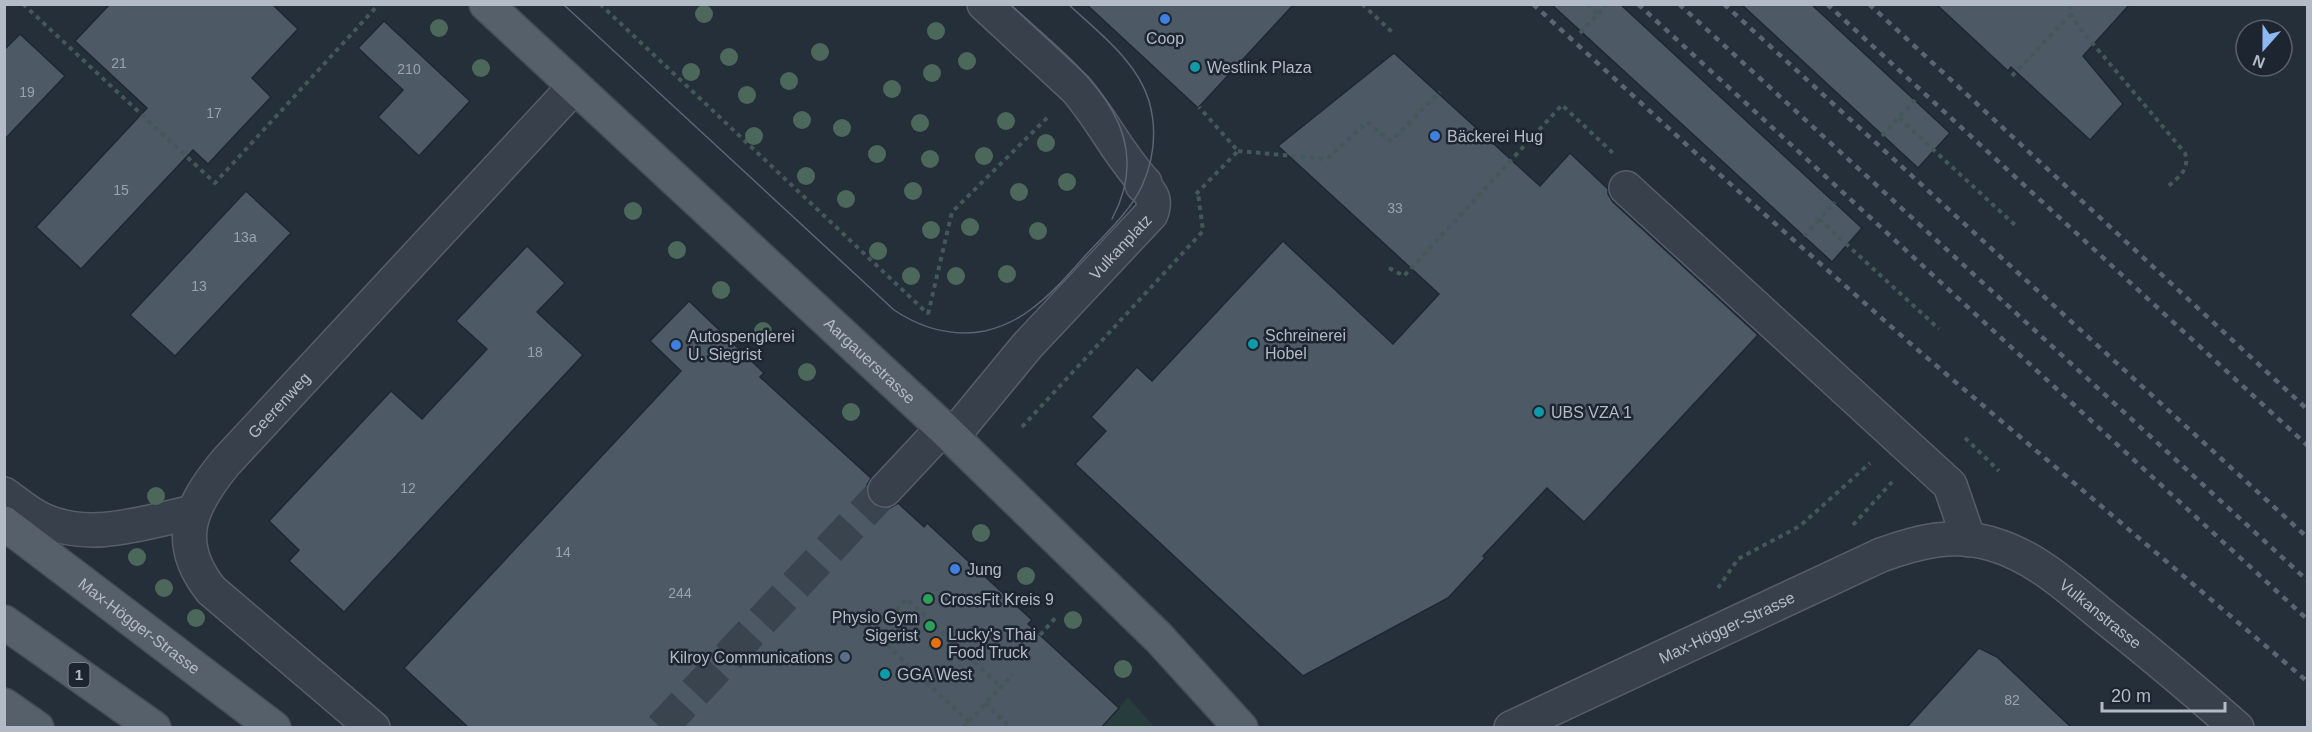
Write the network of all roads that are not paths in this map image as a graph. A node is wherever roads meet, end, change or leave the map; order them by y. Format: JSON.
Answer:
{"nodes":[{"id":1,"x":486,"y":4,"type":"edge"},
{"id":2,"x":984,"y":4,"type":"edge"},
{"id":3,"x":574,"y":87,"type":"junction"},
{"id":4,"x":1626,"y":188,"type":"dead end"},
{"id":5,"x":947,"y":432,"type":"junction"},
{"id":6,"x":885,"y":490,"type":"tunnel mouth"},
{"id":7,"x":4,"y":495,"type":"edge"},
{"id":8,"x":194,"y":512,"type":"junction"},
{"id":9,"x":4,"y":523,"type":"edge"},
{"id":10,"x":1957,"y":539,"type":"junction"},
{"id":11,"x":4,"y":622,"type":"edge"},
{"id":12,"x":4,"y":705,"type":"edge"},
{"id":13,"x":37,"y":728,"type":"edge"},
{"id":14,"x":154,"y":728,"type":"edge"},
{"id":15,"x":274,"y":728,"type":"edge"},
{"id":16,"x":373,"y":728,"type":"edge"},
{"id":17,"x":1241,"y":728,"type":"edge"},
{"id":18,"x":1511,"y":728,"type":"edge"},
{"id":19,"x":2237,"y":728,"type":"edge"}],
"edges":[{"from":1,"to":3,"type":"main road","name":"Aargauerstrasse"},
{"from":2,"to":5,"type":"street","name":"Vulkanplatz"},
{"from":3,"to":5,"type":"main road","name":"Aargauerstrasse"},
{"from":3,"to":8,"type":"street","name":"Geerenweg"},
{"from":4,"to":10,"type":"street"},
{"from":5,"to":6,"type":"street"},
{"from":5,"to":17,"type":"main road","name":"Aargauerstrasse"},
{"from":7,"to":8,"type":"street"},
{"from":8,"to":16,"type":"street","name":"Geerenweg"},
{"from":9,"to":15,"type":"main road","name":"Max-Högger-Strasse"},
{"from":10,"to":18,"type":"street","name":"Max-Högger-Strasse"},
{"from":10,"to":19,"type":"street","name":"Vulkanstrasse"},
{"from":11,"to":14,"type":"main road","number":"1"},
{"from":12,"to":13,"type":"main road"}]}
